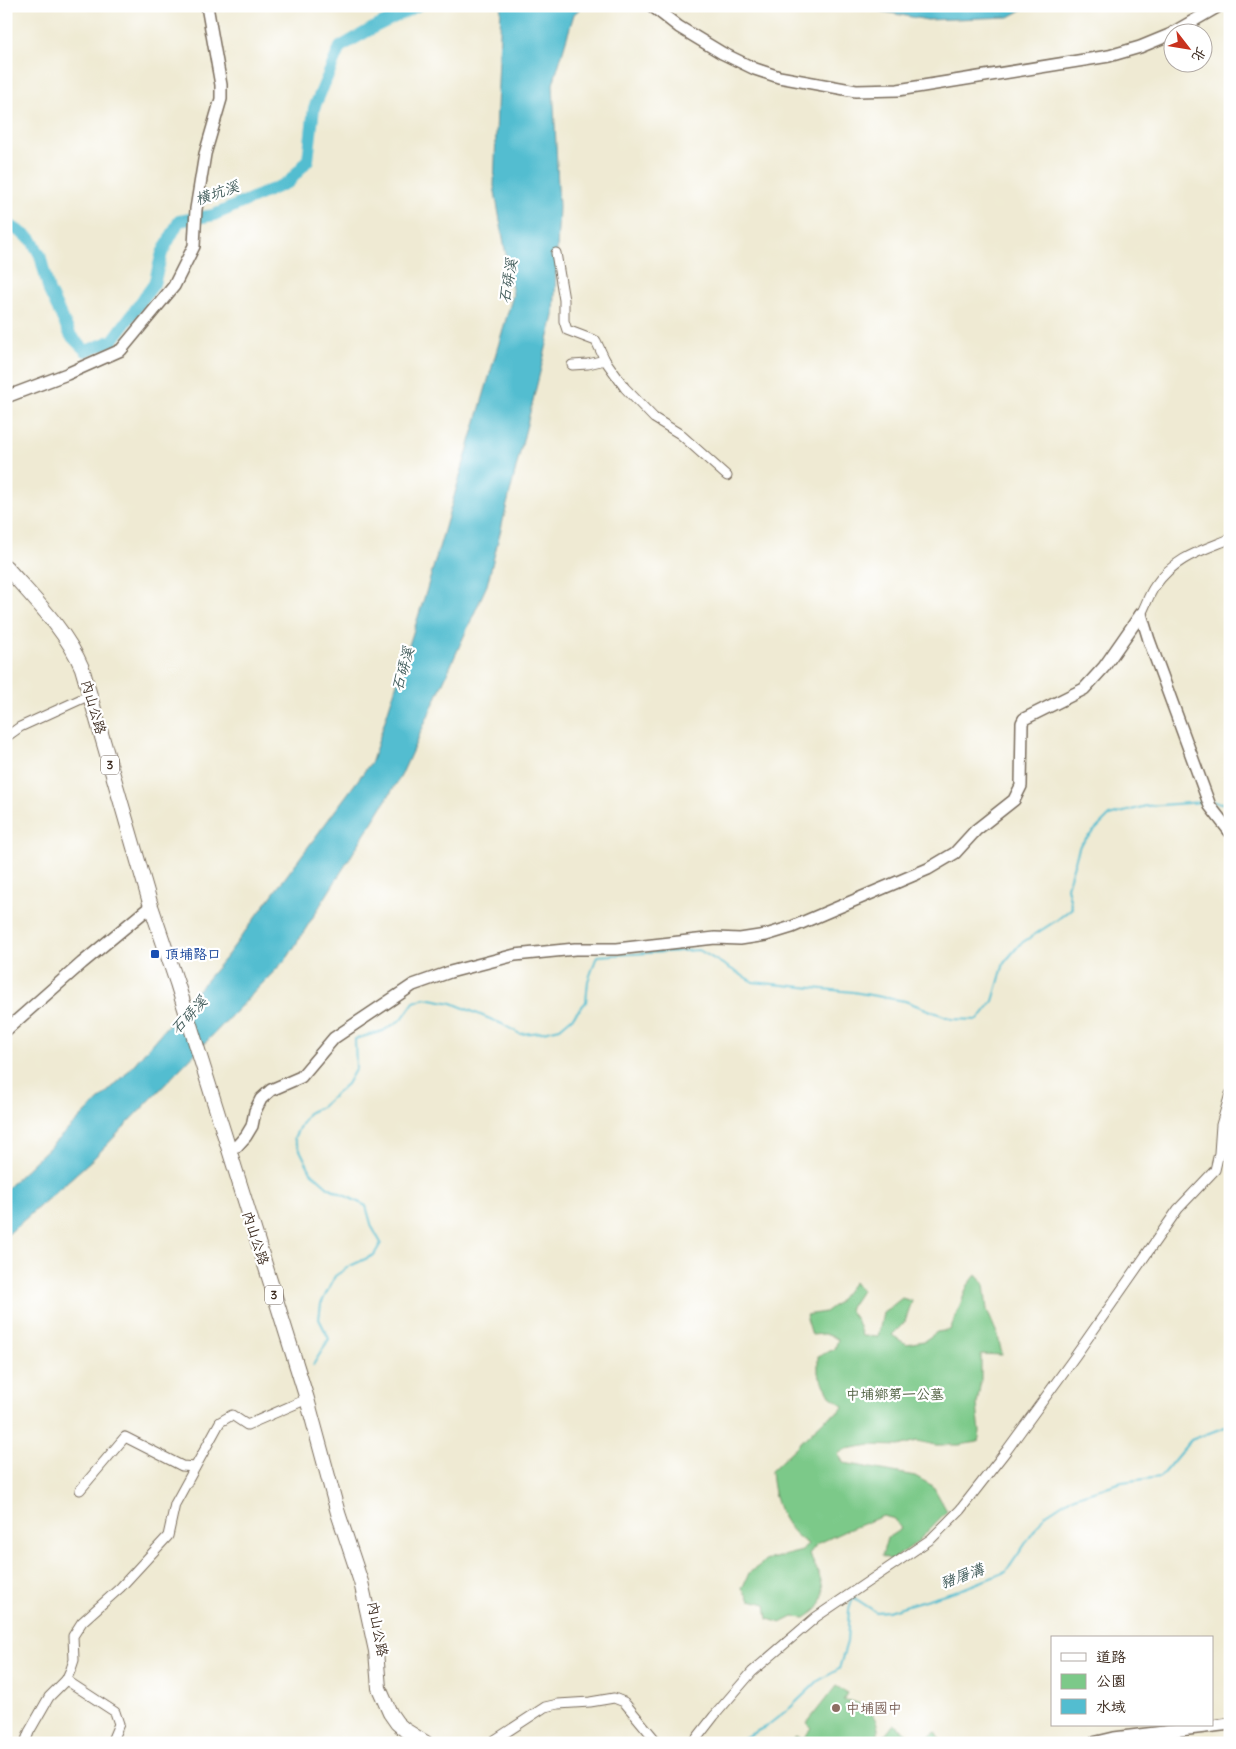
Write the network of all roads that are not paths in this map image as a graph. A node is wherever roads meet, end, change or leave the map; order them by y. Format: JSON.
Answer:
{"nodes":[{"id":1,"x":207,"y":6,"type":"edge"},
{"id":2,"x":652,"y":6,"type":"edge"},
{"id":3,"x":1219,"y":6,"type":"edge"},
{"id":4,"x":1192,"y":22,"type":"edge"},
{"id":5,"x":1164,"y":37,"type":"edge"},
{"id":6,"x":556,"y":253,"type":"dead end"},
{"id":7,"x":605,"y":360,"type":"junction"},
{"id":8,"x":572,"y":365,"type":"dead end"},
{"id":9,"x":6,"y":397,"type":"edge"},
{"id":10,"x":727,"y":476,"type":"dead end"},
{"id":11,"x":1230,"y":539,"type":"edge"},
{"id":12,"x":6,"y":567,"type":"edge"},
{"id":13,"x":1141,"y":614,"type":"junction"},
{"id":14,"x":90,"y":694,"type":"junction"},
{"id":15,"x":6,"y":737,"type":"edge"},
{"id":16,"x":1230,"y":832,"type":"edge"},
{"id":17,"x":151,"y":906,"type":"junction"},
{"id":18,"x":7,"y":1029,"type":"edge"},
{"id":19,"x":1230,"y":1094,"type":"edge"},
{"id":20,"x":228,"y":1149,"type":"junction"},
{"id":21,"x":307,"y":1399,"type":"junction"},
{"id":22,"x":195,"y":1467,"type":"junction"},
{"id":23,"x":80,"y":1490,"type":"dead end"},
{"id":24,"x":334,"y":1499,"type":"junction"},
{"id":25,"x":66,"y":1680,"type":"junction"},
{"id":26,"x":1230,"y":1724,"type":"edge"},
{"id":27,"x":1213,"y":1726,"type":"edge"},
{"id":28,"x":1214,"y":1726,"type":"edge"},
{"id":29,"x":25,"y":1743,"type":"edge"},
{"id":30,"x":111,"y":1743,"type":"edge"},
{"id":31,"x":426,"y":1743,"type":"edge"},
{"id":32,"x":438,"y":1743,"type":"edge"},
{"id":33,"x":490,"y":1743,"type":"edge"},
{"id":34,"x":658,"y":1743,"type":"edge"},
{"id":35,"x":692,"y":1743,"type":"edge"},
{"id":36,"x":1092,"y":1743,"type":"edge"}],
"edges":[{"from":1,"to":9,"type":"street"},
{"from":2,"to":5,"type":"street"},
{"from":3,"to":4,"type":"street"},
{"from":6,"to":7,"type":"street"},
{"from":7,"to":8,"type":"street"},
{"from":7,"to":10,"type":"street"},
{"from":11,"to":13,"type":"street"},
{"from":12,"to":14,"type":"main road","name":"內山公路","number":"3"},
{"from":13,"to":16,"type":"street"},
{"from":13,"to":20,"type":"street"},
{"from":14,"to":15,"type":"street"},
{"from":14,"to":17,"type":"main road","name":"內山公路","number":"3"},
{"from":17,"to":18,"type":"street"},
{"from":17,"to":20,"type":"main road","name":"內山公路","number":"3"},
{"from":19,"to":35,"type":"street"},
{"from":20,"to":21,"type":"main road","name":"內山公路","number":"3"},
{"from":21,"to":22,"type":"street"},
{"from":21,"to":24,"type":"main road","name":"內山公路","number":"3"},
{"from":22,"to":23,"type":"street"},
{"from":22,"to":25,"type":"street"},
{"from":24,"to":31,"type":"main road","name":"內山公路","number":"3"},
{"from":24,"to":32,"type":"main road","name":"內山公路","number":"3"},
{"from":25,"to":29,"type":"street"},
{"from":25,"to":30,"type":"street"},
{"from":26,"to":28,"type":"street"},
{"from":27,"to":36,"type":"street"},
{"from":33,"to":34,"type":"street"}]}
